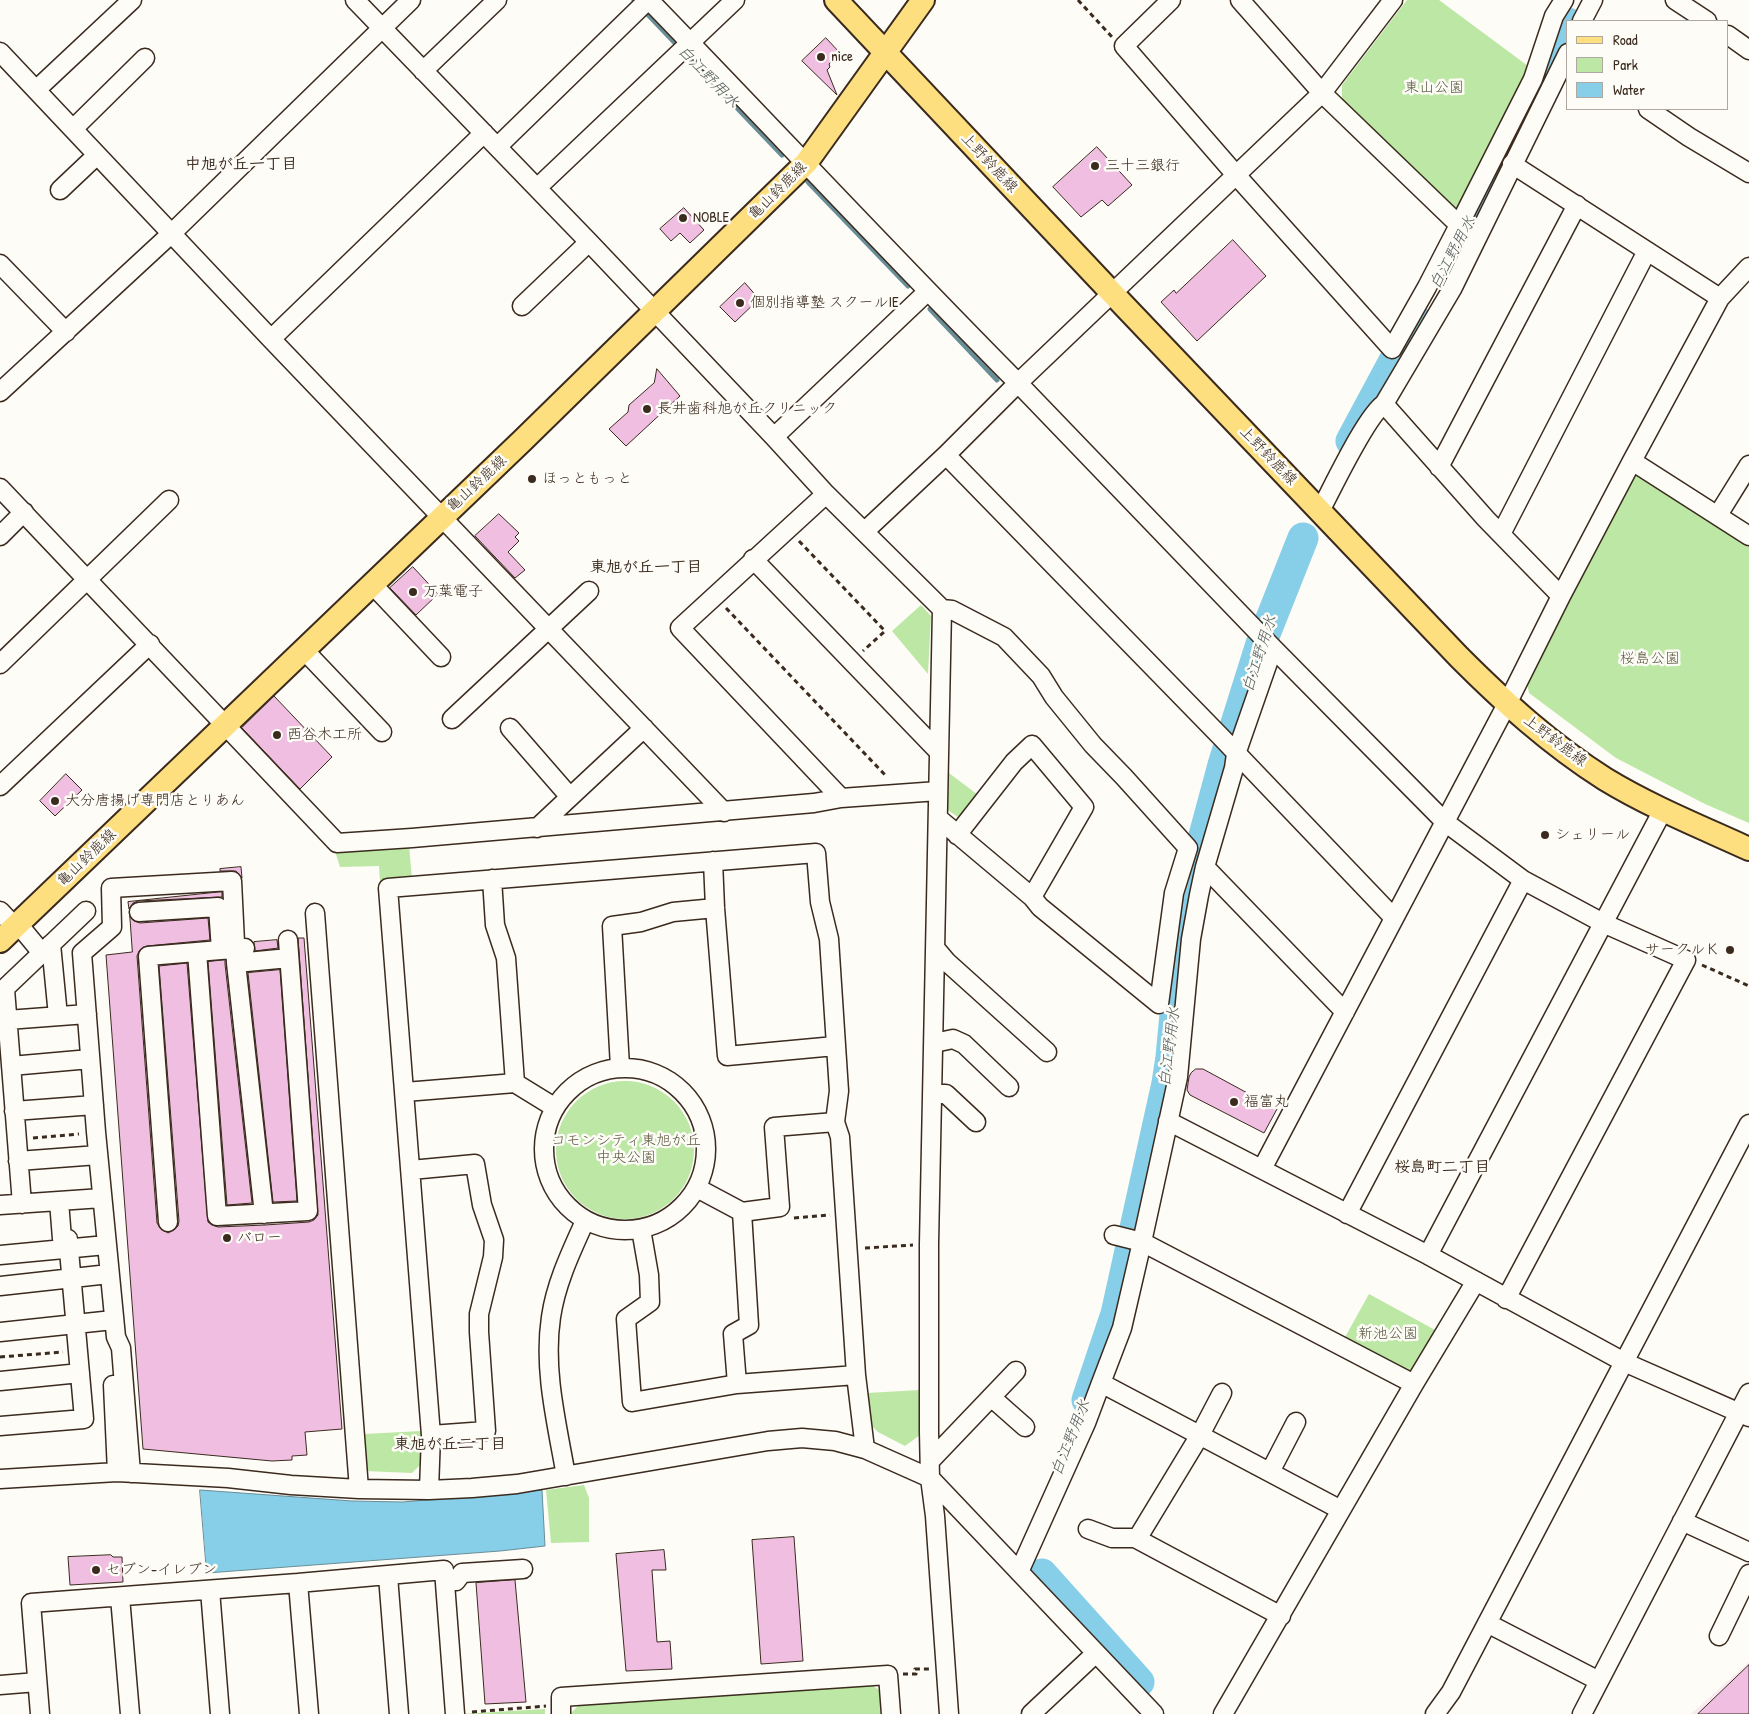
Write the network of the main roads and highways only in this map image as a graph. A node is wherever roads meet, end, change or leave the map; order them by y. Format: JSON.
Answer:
{"nodes":[{"id":1,"x":836,"y":0,"type":"edge"},
{"id":2,"x":923,"y":0,"type":"edge"},
{"id":3,"x":886,"y":53,"type":"junction"},
{"id":4,"x":1749,"y":849,"type":"edge"},
{"id":5,"x":8,"y":926,"type":"edge"}],
"edges":[{"from":1,"to":3,"type":"main road","name":"上野鈴鹿線"},
{"from":2,"to":3,"type":"main road","name":"亀山鈴鹿線"},
{"from":3,"to":4,"type":"main road","name":"上野鈴鹿線"},
{"from":3,"to":5,"type":"main road","name":"亀山鈴鹿線"}]}
